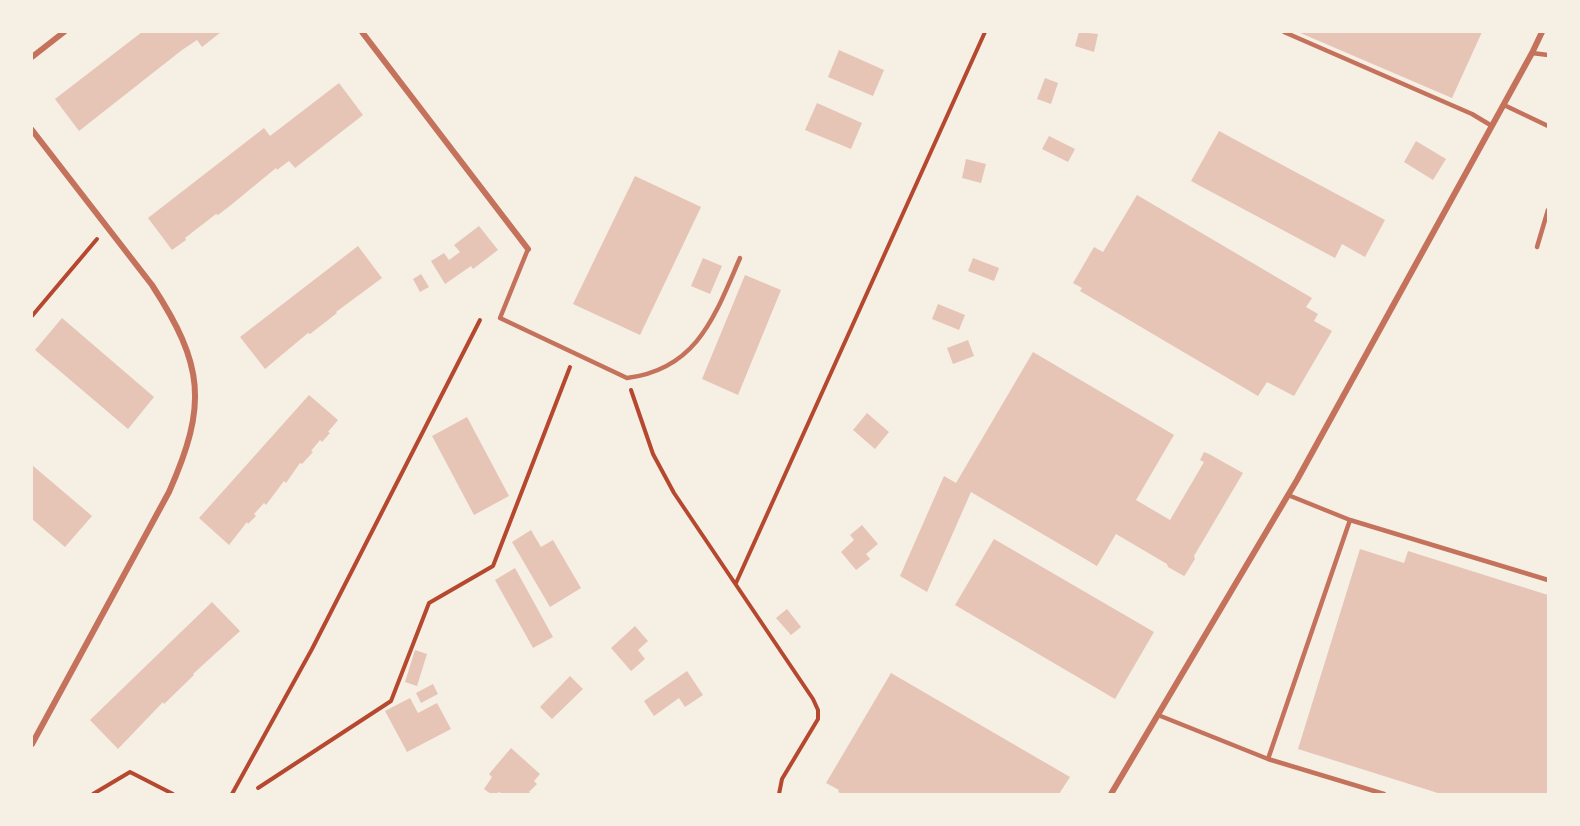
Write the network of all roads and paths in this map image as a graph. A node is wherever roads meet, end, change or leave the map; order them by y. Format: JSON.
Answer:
{"nodes":[{"id":1,"x":64,"y":32,"type":"edge"},
{"id":2,"x":362,"y":32,"type":"edge"},
{"id":3,"x":985,"y":32,"type":"edge"},
{"id":4,"x":1284,"y":32,"type":"edge"},
{"id":5,"x":1542,"y":32,"type":"edge"},
{"id":6,"x":1532,"y":53,"type":"junction"},
{"id":7,"x":1548,"y":55,"type":"edge"},
{"id":8,"x":32,"y":57,"type":"edge"},
{"id":9,"x":1504,"y":105,"type":"junction"},
{"id":10,"x":1492,"y":126,"type":"junction"},
{"id":11,"x":1548,"y":126,"type":"edge"},
{"id":12,"x":32,"y":130,"type":"edge"},
{"id":13,"x":1548,"y":210,"type":"edge"},
{"id":14,"x":107,"y":226,"type":"junction"},
{"id":15,"x":1537,"y":247,"type":"dead end"},
{"id":16,"x":528,"y":249,"type":"joint"},
{"id":17,"x":740,"y":258,"type":"dead end"},
{"id":18,"x":32,"y":316,"type":"edge"},
{"id":19,"x":480,"y":320,"type":"dead end"},
{"id":20,"x":575,"y":354,"type":"junction"},
{"id":21,"x":627,"y":378,"type":"junction"},
{"id":22,"x":1288,"y":495,"type":"junction"},
{"id":23,"x":1350,"y":520,"type":"junction"},
{"id":24,"x":1548,"y":580,"type":"edge"},
{"id":25,"x":736,"y":583,"type":"junction"},
{"id":26,"x":1158,"y":715,"type":"junction"},
{"id":27,"x":32,"y":744,"type":"edge"},
{"id":28,"x":1268,"y":759,"type":"junction"},
{"id":29,"x":258,"y":788,"type":"dead end"},
{"id":30,"x":93,"y":795,"type":"edge"},
{"id":31,"x":173,"y":795,"type":"edge"},
{"id":32,"x":232,"y":795,"type":"edge"},
{"id":33,"x":779,"y":795,"type":"edge"},
{"id":34,"x":1111,"y":795,"type":"edge"},
{"id":35,"x":1384,"y":795,"type":"edge"}],
"edges":[{"from":1,"to":8,"type":"street"},
{"from":2,"to":16,"type":"street"},
{"from":3,"to":25,"type":"path"},
{"from":4,"to":10,"type":"lane"},
{"from":5,"to":6,"type":"street"},
{"from":6,"to":7,"type":"lane"},
{"from":6,"to":9,"type":"street"},
{"from":9,"to":10,"type":"street"},
{"from":9,"to":11,"type":"lane"},
{"from":10,"to":22,"type":"street"},
{"from":12,"to":14,"type":"street"},
{"from":13,"to":15,"type":"lane"},
{"from":14,"to":18,"type":"path"},
{"from":14,"to":27,"type":"street"},
{"from":16,"to":20,"type":"lane"},
{"from":17,"to":21,"type":"lane"},
{"from":19,"to":32,"type":"path"},
{"from":20,"to":21,"type":"lane"},
{"from":20,"to":29,"type":"path"},
{"from":21,"to":25,"type":"path"},
{"from":22,"to":23,"type":"lane"},
{"from":22,"to":26,"type":"street"},
{"from":23,"to":24,"type":"lane"},
{"from":23,"to":28,"type":"lane"},
{"from":25,"to":33,"type":"path"},
{"from":26,"to":28,"type":"lane"},
{"from":26,"to":34,"type":"street"},
{"from":28,"to":35,"type":"lane"},
{"from":30,"to":31,"type":"path"}]}
